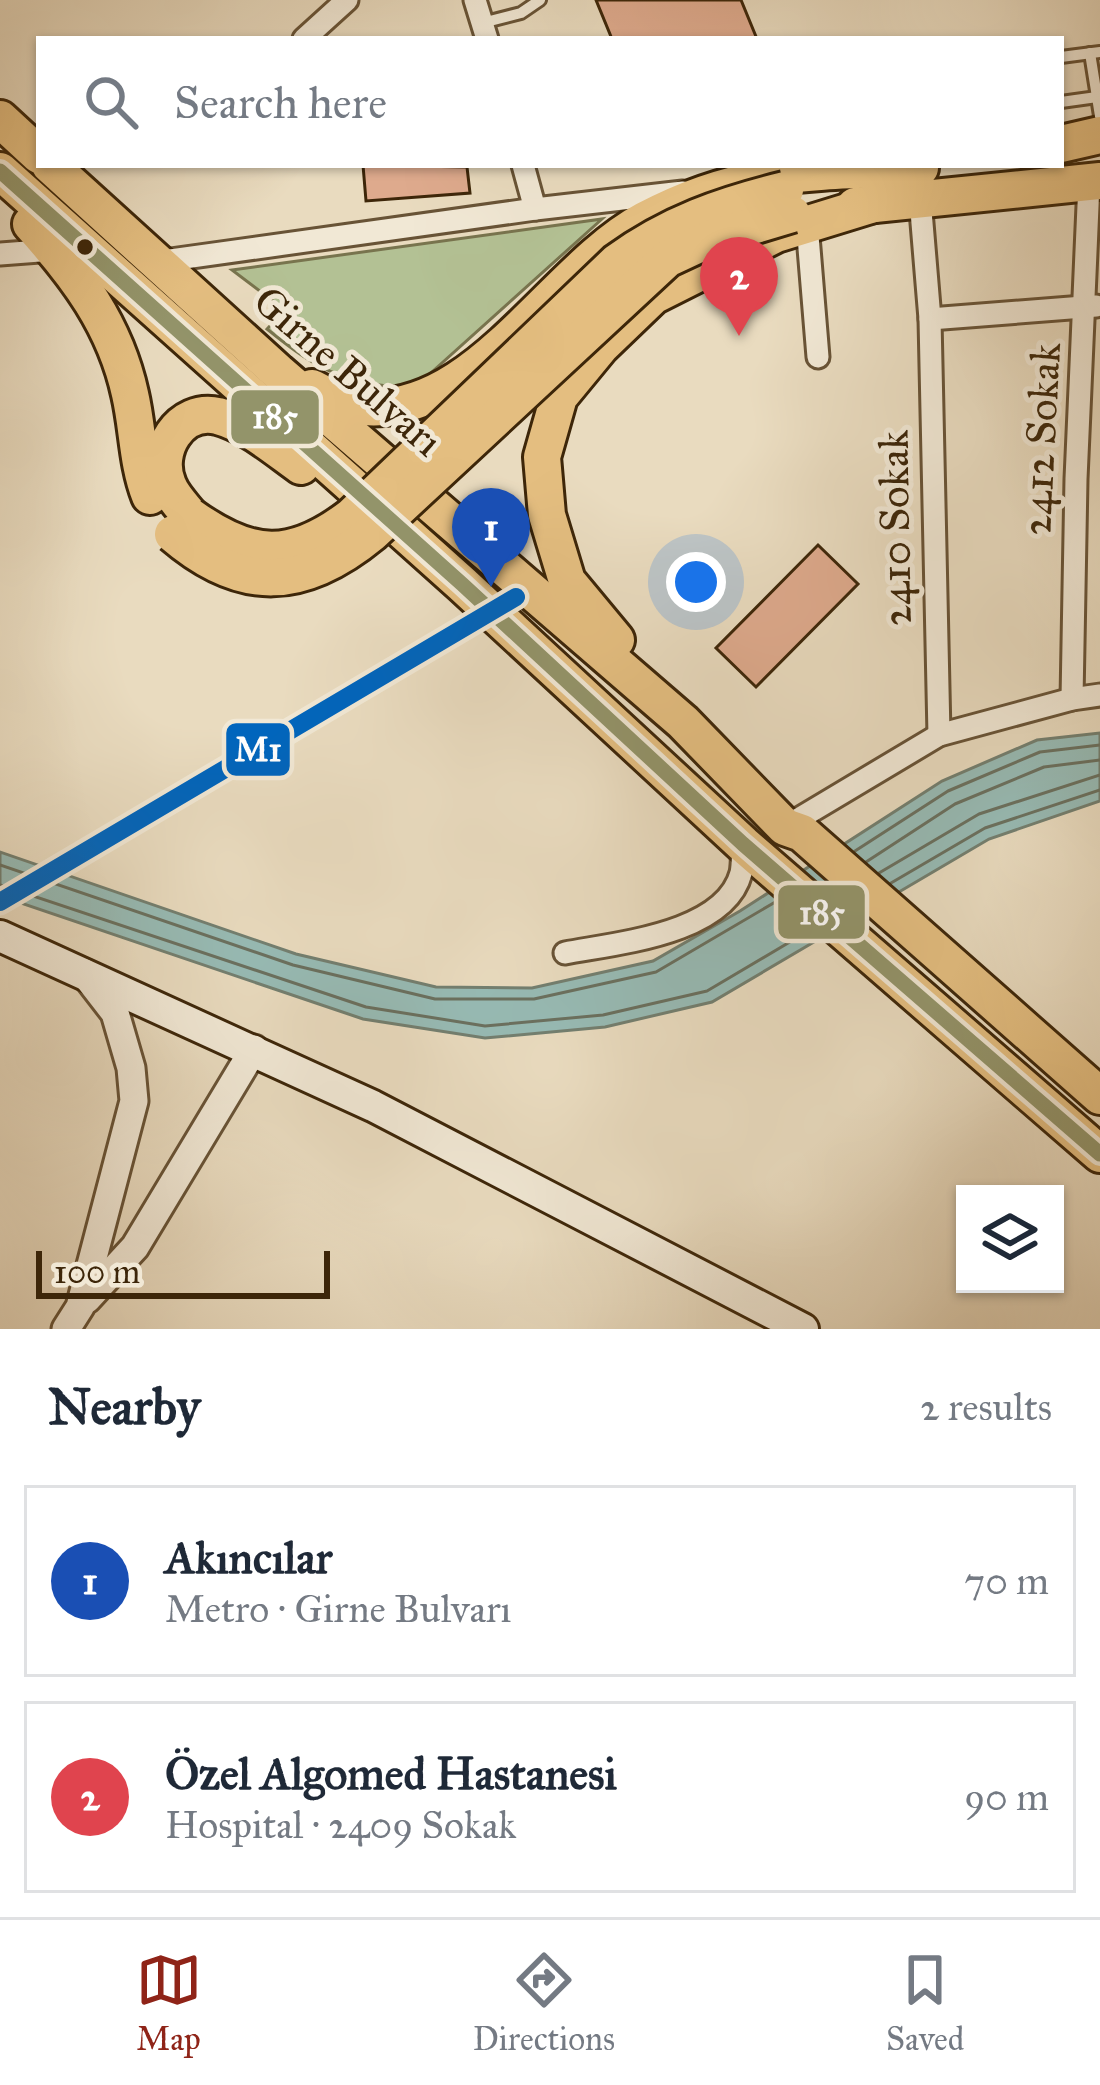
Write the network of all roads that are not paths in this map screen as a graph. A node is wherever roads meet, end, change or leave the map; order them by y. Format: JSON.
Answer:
{"nodes":[{"id":1,"x":347,"y":0,"type":"edge"},
{"id":2,"x":475,"y":0,"type":"edge"},
{"id":3,"x":540,"y":0,"type":"edge"},
{"id":4,"x":484,"y":31,"type":"edge"},
{"id":5,"x":307,"y":36,"type":"edge"},
{"id":6,"x":1095,"y":52,"type":"edge"},
{"id":7,"x":1064,"y":57,"type":"edge"},
{"id":8,"x":1097,"y":97,"type":"junction"},
{"id":9,"x":1064,"y":102,"type":"edge"},
{"id":10,"x":1100,"y":116,"type":"edge"},
{"id":11,"x":1100,"y":135,"type":"edge"},
{"id":12,"x":1064,"y":143,"type":"edge"},
{"id":13,"x":57,"y":168,"type":"edge"},
{"id":14,"x":524,"y":168,"type":"edge"},
{"id":15,"x":0,"y":171,"type":"edge"},
{"id":16,"x":926,"y":178,"type":"edge"},
{"id":17,"x":1095,"y":182,"type":"edge"},
{"id":18,"x":713,"y":188,"type":"junction"},
{"id":19,"x":0,"y":190,"type":"edge"},
{"id":20,"x":535,"y":208,"type":"junction"},
{"id":21,"x":795,"y":210,"type":"junction"},
{"id":22,"x":53,"y":250,"type":"junction"},
{"id":23,"x":0,"y":254,"type":"edge"},
{"id":24,"x":156,"y":262,"type":"junction"},
{"id":25,"x":1093,"y":306,"type":"edge"},
{"id":26,"x":930,"y":319,"type":"junction"},
{"id":27,"x":818,"y":357,"type":"dead end"},
{"id":28,"x":278,"y":372,"type":"junction"},
{"id":29,"x":182,"y":525,"type":"junction"},
{"id":30,"x":462,"y":584,"type":"junction"},
{"id":31,"x":1100,"y":695,"type":"edge"},
{"id":32,"x":1072,"y":699,"type":"junction"},
{"id":33,"x":683,"y":722,"type":"junction"},
{"id":34,"x":939,"y":735,"type":"junction"},
{"id":35,"x":794,"y":830,"type":"junction"},
{"id":36,"x":743,"y":844,"type":"junction"},
{"id":37,"x":4,"y":941,"type":"edge"},
{"id":38,"x":565,"y":953,"type":"dead end"},
{"id":39,"x":82,"y":971,"type":"junction"},
{"id":40,"x":254,"y":1049,"type":"junction"},
{"id":41,"x":1100,"y":1096,"type":"edge"},
{"id":42,"x":1100,"y":1154,"type":"edge"},
{"id":43,"x":73,"y":1318,"type":"edge"},
{"id":44,"x":803,"y":1329,"type":"edge"}],
"edges":[{"from":1,"to":5,"type":"street"},
{"from":2,"to":4,"type":"street"},
{"from":3,"to":4,"type":"lane"},
{"from":6,"to":7,"type":"lane"},
{"from":6,"to":8,"type":"lane"},
{"from":8,"to":9,"type":"lane"},
{"from":8,"to":10,"type":"lane"},
{"from":11,"to":12,"type":"highway"},
{"from":13,"to":24,"type":"highway","name":"Girne Bulvarı"},
{"from":14,"to":20,"type":"street"},
{"from":15,"to":30,"type":"highway","name":"Girne Bulvarı"},
{"from":16,"to":17,"type":"highway"},
{"from":16,"to":18,"type":"highway"},
{"from":16,"to":21,"type":"highway"},
{"from":16,"to":21,"type":"highway"},
{"from":16,"to":26,"type":"street","name":"2410 Sokak"},
{"from":17,"to":25,"type":"street","name":"2412 Sokak"},
{"from":18,"to":20,"type":"street"},
{"from":18,"to":28,"type":"highway"},
{"from":19,"to":22,"type":"highway"},
{"from":20,"to":24,"type":"street"},
{"from":21,"to":27,"type":"street"},
{"from":21,"to":29,"type":"highway","bridge":true},
{"from":21,"to":33,"type":"highway"},
{"from":22,"to":23,"type":"street"},
{"from":22,"to":29,"type":"highway"},
{"from":24,"to":28,"type":"highway","name":"Girne Bulvarı"},
{"from":25,"to":26,"type":"street"},
{"from":25,"to":32,"type":"street","name":"2412 Sokak"},
{"from":26,"to":34,"type":"street","name":"2410 Sokak"},
{"from":28,"to":33,"type":"highway","name":"Girne Bulvarı"},
{"from":29,"to":30,"type":"highway"},
{"from":30,"to":36,"type":"highway","name":"Girne Bulvarı"},
{"from":31,"to":32,"type":"street"},
{"from":32,"to":34,"type":"street"},
{"from":33,"to":35,"type":"highway","name":"Girne Bulvarı"},
{"from":34,"to":35,"type":"street"},
{"from":35,"to":41,"type":"highway","name":"Girne Bulvarı"},
{"from":36,"to":38,"type":"street"},
{"from":36,"to":42,"type":"highway","name":"Girne Bulvarı"},
{"from":37,"to":39,"type":"main road"},
{"from":39,"to":40,"type":"main road"},
{"from":39,"to":43,"type":"street"},
{"from":40,"to":43,"type":"street"},
{"from":40,"to":44,"type":"main road"}]}
